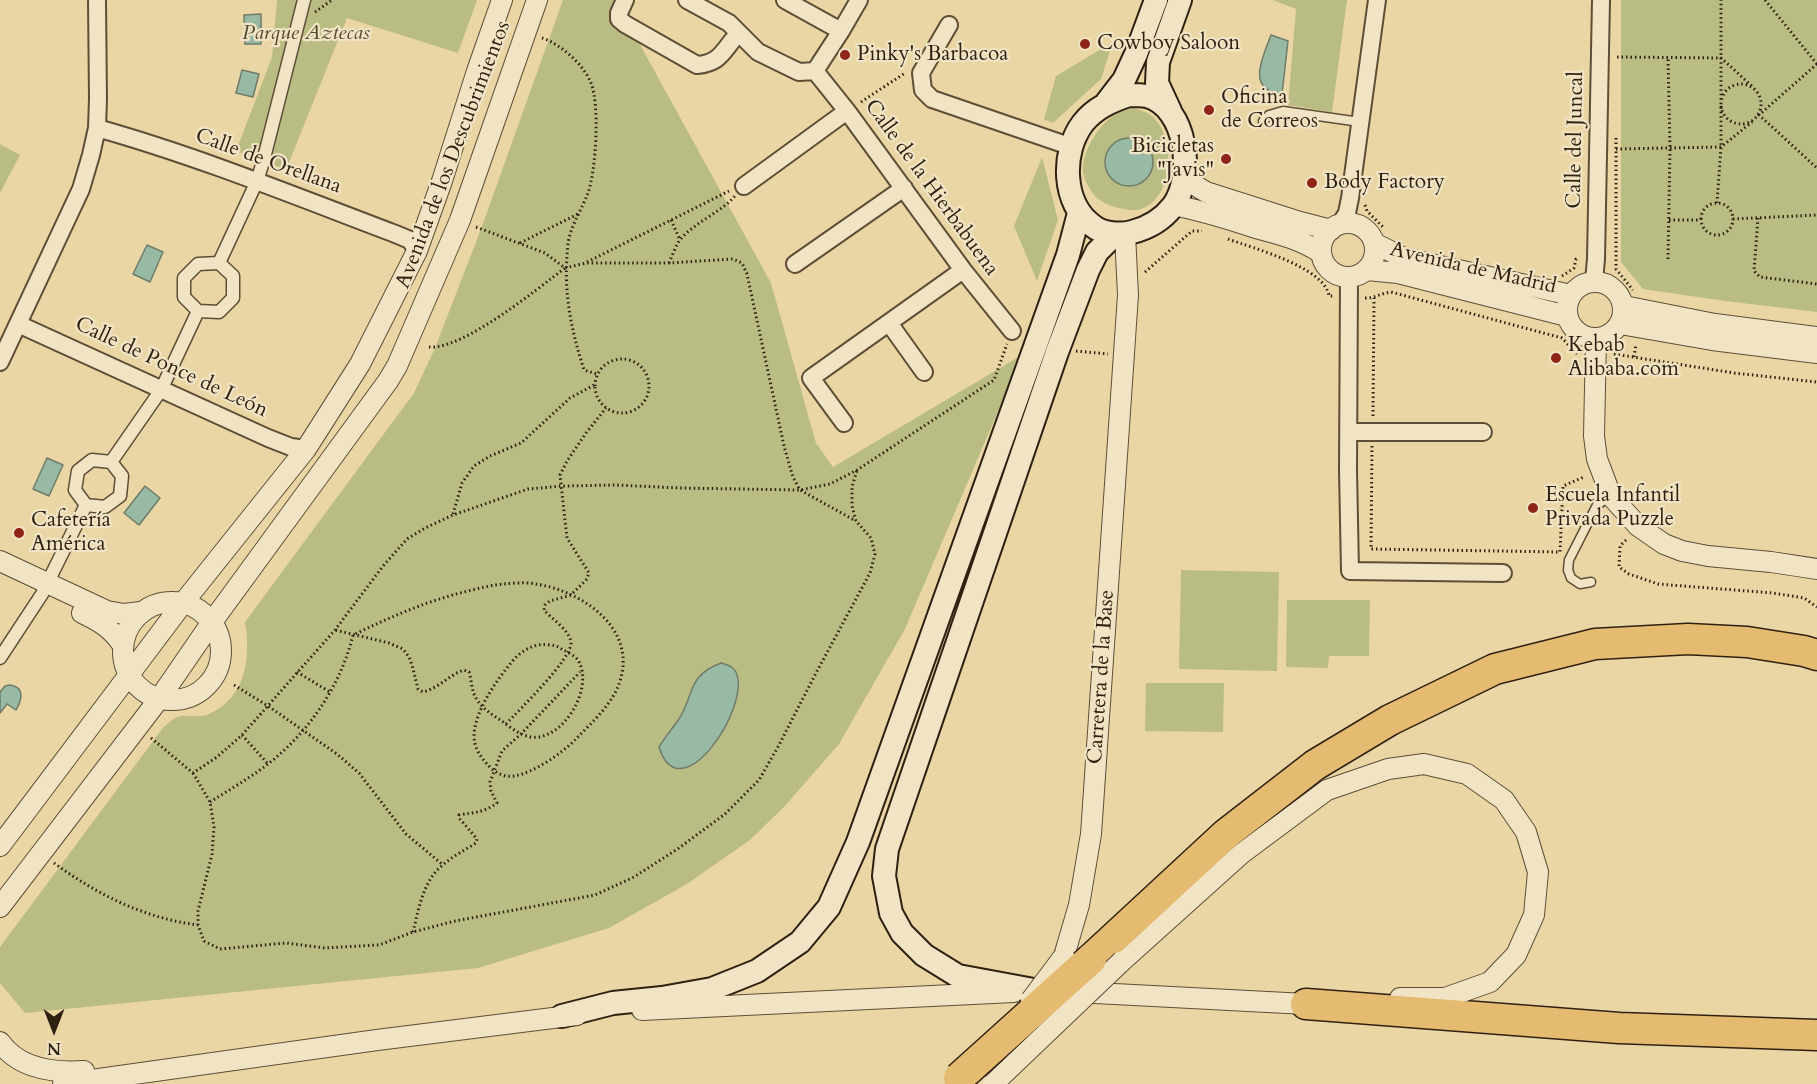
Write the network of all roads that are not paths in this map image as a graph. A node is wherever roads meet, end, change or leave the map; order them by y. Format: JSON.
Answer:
{"nodes":[{"id":1,"x":97,"y":0,"type":"edge"},
{"id":2,"x":304,"y":0,"type":"edge"},
{"id":3,"x":502,"y":0,"type":"edge"},
{"id":4,"x":537,"y":0,"type":"edge"},
{"id":5,"x":625,"y":0,"type":"edge"},
{"id":6,"x":687,"y":0,"type":"edge"},
{"id":7,"x":785,"y":0,"type":"edge"},
{"id":8,"x":859,"y":0,"type":"edge"},
{"id":9,"x":1156,"y":0,"type":"edge"},
{"id":10,"x":1180,"y":0,"type":"edge"},
{"id":11,"x":1377,"y":0,"type":"edge"},
{"id":12,"x":1601,"y":0,"type":"edge"},
{"id":13,"x":949,"y":25,"type":"dead end"},
{"id":14,"x":841,"y":31,"type":"junction"},
{"id":15,"x":739,"y":33,"type":"junction"},
{"id":16,"x":815,"y":71,"type":"junction"},
{"id":17,"x":1107,"y":102,"type":"junction"},
{"id":18,"x":847,"y":111,"type":"junction"},
{"id":19,"x":1170,"y":111,"type":"junction"},
{"id":20,"x":1263,"y":121,"type":"dead end"},
{"id":21,"x":1360,"y":122,"type":"junction"},
{"id":22,"x":97,"y":128,"type":"junction"},
{"id":23,"x":1072,"y":147,"type":"junction"},
{"id":24,"x":1185,"y":173,"type":"junction"},
{"id":25,"x":257,"y":181,"type":"junction"},
{"id":26,"x":744,"y":186,"type":"road end"},
{"id":27,"x":904,"y":188,"type":"junction"},
{"id":28,"x":1174,"y":205,"type":"junction"},
{"id":29,"x":1079,"y":213,"type":"junction"},
{"id":30,"x":1335,"y":227,"type":"junction"},
{"id":31,"x":1120,"y":234,"type":"junction"},
{"id":32,"x":1380,"y":237,"type":"junction"},
{"id":33,"x":417,"y":251,"type":"junction"},
{"id":34,"x":1321,"y":254,"type":"junction"},
{"id":35,"x":219,"y":263,"type":"junction"},
{"id":36,"x":795,"y":264,"type":"dead end"},
{"id":37,"x":963,"y":270,"type":"junction"},
{"id":38,"x":1358,"y":274,"type":"junction"},
{"id":39,"x":1594,"y":281,"type":"junction"},
{"id":40,"x":1571,"y":295,"type":"junction"},
{"id":41,"x":1626,"y":308,"type":"junction"},
{"id":42,"x":198,"y":312,"type":"junction"},
{"id":43,"x":1568,"y":316,"type":"junction"},
{"id":44,"x":18,"y":324,"type":"junction"},
{"id":45,"x":890,"y":324,"type":"junction"},
{"id":46,"x":1012,"y":331,"type":"road end"},
{"id":47,"x":1817,"y":337,"type":"edge"},
{"id":48,"x":1596,"y":338,"type":"junction"},
{"id":49,"x":1817,"y":353,"type":"edge"},
{"id":50,"x":0,"y":362,"type":"edge"},
{"id":51,"x":924,"y":372,"type":"dead end"},
{"id":52,"x":161,"y":390,"type":"junction"},
{"id":53,"x":844,"y":423,"type":"dead end"},
{"id":54,"x":1349,"y":432,"type":"junction"},
{"id":55,"x":1483,"y":432,"type":"dead end"},
{"id":56,"x":306,"y":449,"type":"junction"},
{"id":57,"x":111,"y":462,"type":"junction"},
{"id":58,"x":1611,"y":496,"type":"junction"},
{"id":59,"x":86,"y":505,"type":"junction"},
{"id":60,"x":0,"y":561,"type":"edge"},
{"id":61,"x":1817,"y":569,"type":"edge"},
{"id":62,"x":1503,"y":573,"type":"dead end"},
{"id":63,"x":0,"y":576,"type":"edge"},
{"id":64,"x":1591,"y":582,"type":"dead end"},
{"id":65,"x":44,"y":589,"type":"junction"},
{"id":66,"x":183,"y":603,"type":"junction"},
{"id":67,"x":141,"y":612,"type":"junction"},
{"id":68,"x":212,"y":622,"type":"junction"},
{"id":69,"x":123,"y":644,"type":"junction"},
{"id":70,"x":1817,"y":655,"type":"edge"},
{"id":71,"x":0,"y":658,"type":"edge"},
{"id":72,"x":129,"y":674,"type":"junction"},
{"id":73,"x":159,"y":699,"type":"junction"},
{"id":74,"x":0,"y":846,"type":"edge"},
{"id":75,"x":0,"y":908,"type":"edge"},
{"id":76,"x":1077,"y":957,"type":"junction"},
{"id":77,"x":1039,"y":990,"type":"junction"},
{"id":78,"x":1306,"y":1004,"type":"junction"},
{"id":79,"x":562,"y":1016,"type":"junction"},
{"id":80,"x":1817,"y":1035,"type":"edge"},
{"id":81,"x":0,"y":1042,"type":"edge"},
{"id":82,"x":204,"y":1064,"type":"junction"},
{"id":83,"x":956,"y":1081,"type":"edge"},
{"id":84,"x":63,"y":1084,"type":"edge"},
{"id":85,"x":993,"y":1084,"type":"edge"}],
"edges":[{"from":1,"to":22,"type":"street"},
{"from":2,"to":25,"type":"street"},
{"from":3,"to":33,"type":"street","name":"Avenida de los Descubrimientos"},
{"from":4,"to":68,"type":"street","name":"Avenida de los Descubrimientos"},
{"from":5,"to":15,"type":"street"},
{"from":6,"to":15,"type":"street"},
{"from":7,"to":14,"type":"street"},
{"from":8,"to":14,"type":"street"},
{"from":9,"to":17,"type":"main road"},
{"from":10,"to":19,"type":"main road"},
{"from":11,"to":21,"type":"street"},
{"from":12,"to":39,"type":"street","name":"Calle del Juncal"},
{"from":13,"to":23,"type":"street"},
{"from":14,"to":16,"type":"street"},
{"from":15,"to":16,"type":"street"},
{"from":16,"to":18,"type":"street","name":"Calle de la Hierbabuena"},
{"from":17,"to":19,"type":"main road"},
{"from":17,"to":23,"type":"main road"},
{"from":18,"to":26,"type":"street"},
{"from":18,"to":27,"type":"street","name":"Calle de la Hierbabuena"},
{"from":19,"to":24,"type":"main road"},
{"from":20,"to":21,"type":"lane"},
{"from":21,"to":30,"type":"street"},
{"from":22,"to":25,"type":"street","name":"Calle de Orellana"},
{"from":22,"to":44,"type":"street"},
{"from":23,"to":29,"type":"main road"},
{"from":24,"to":28,"type":"main road"},
{"from":24,"to":30,"type":"street","name":"Avenida de Madrid"},
{"from":25,"to":33,"type":"street","name":"Calle de Orellana"},
{"from":25,"to":35,"type":"street"},
{"from":27,"to":36,"type":"street"},
{"from":27,"to":37,"type":"street","name":"Calle de la Hierbabuena"},
{"from":28,"to":31,"type":"main road"},
{"from":28,"to":34,"type":"street","name":"Avenida de Madrid"},
{"from":29,"to":31,"type":"main road"},
{"from":29,"to":79,"type":"main road"},
{"from":30,"to":32,"type":"street","name":"Avenida de Madrid"},
{"from":30,"to":34,"type":"street"},
{"from":31,"to":76,"type":"street","name":"Carretera de la Base"},
{"from":31,"to":77,"type":"main road"},
{"from":32,"to":38,"type":"street","name":"Avenida de Madrid"},
{"from":32,"to":40,"type":"street","name":"Avenida de Madrid"},
{"from":33,"to":56,"type":"street","name":"Avenida de los Descubrimientos"},
{"from":34,"to":38,"type":"street","name":"Avenida de Madrid"},
{"from":35,"to":42,"type":"street"},
{"from":35,"to":42,"type":"street"},
{"from":37,"to":45,"type":"street"},
{"from":37,"to":46,"type":"street","name":"Calle de la Hierbabuena"},
{"from":38,"to":43,"type":"street","name":"Avenida de Madrid"},
{"from":38,"to":54,"type":"street"},
{"from":39,"to":40,"type":"street"},
{"from":39,"to":41,"type":"street"},
{"from":40,"to":43,"type":"street"},
{"from":41,"to":47,"type":"street"},
{"from":41,"to":48,"type":"street"},
{"from":41,"to":49,"type":"street"},
{"from":42,"to":52,"type":"street"},
{"from":43,"to":48,"type":"street"},
{"from":44,"to":50,"type":"street"},
{"from":44,"to":52,"type":"street","name":"Calle de Ponce de León"},
{"from":45,"to":51,"type":"street"},
{"from":45,"to":53,"type":"street"},
{"from":48,"to":58,"type":"street"},
{"from":52,"to":56,"type":"street","name":"Calle de Ponce de León"},
{"from":52,"to":57,"type":"street"},
{"from":54,"to":55,"type":"street"},
{"from":54,"to":62,"type":"street"},
{"from":56,"to":66,"type":"street","name":"Avenida de los Descubrimientos"},
{"from":57,"to":59,"type":"street"},
{"from":57,"to":59,"type":"street"},
{"from":58,"to":61,"type":"street"},
{"from":58,"to":64,"type":"lane"},
{"from":59,"to":65,"type":"street"},
{"from":60,"to":65,"type":"street"},
{"from":63,"to":65,"type":"street"},
{"from":65,"to":67,"type":"street"},
{"from":65,"to":69,"type":"street"},
{"from":65,"to":71,"type":"street"},
{"from":66,"to":67,"type":"street"},
{"from":66,"to":68,"type":"street"},
{"from":66,"to":72,"type":"street","name":"Avenida de los Descubrimientos"},
{"from":67,"to":69,"type":"street"},
{"from":68,"to":73,"type":"street","name":"Avenida de los Descubrimientos"},
{"from":68,"to":73,"type":"street"},
{"from":69,"to":72,"type":"street"},
{"from":70,"to":76,"type":"highway"},
{"from":72,"to":73,"type":"street"},
{"from":72,"to":74,"type":"street","name":"Avenida de los Descubrimientos"},
{"from":73,"to":75,"type":"street","name":"Avenida de los Descubrimientos"},
{"from":76,"to":83,"type":"highway","bridge":true},
{"from":77,"to":78,"type":"street"},
{"from":77,"to":79,"type":"street"},
{"from":78,"to":80,"type":"highway"},
{"from":78,"to":85,"type":"street","bridge":true},
{"from":79,"to":82,"type":"street"},
{"from":81,"to":82,"type":"street"},
{"from":82,"to":84,"type":"street"}]}
